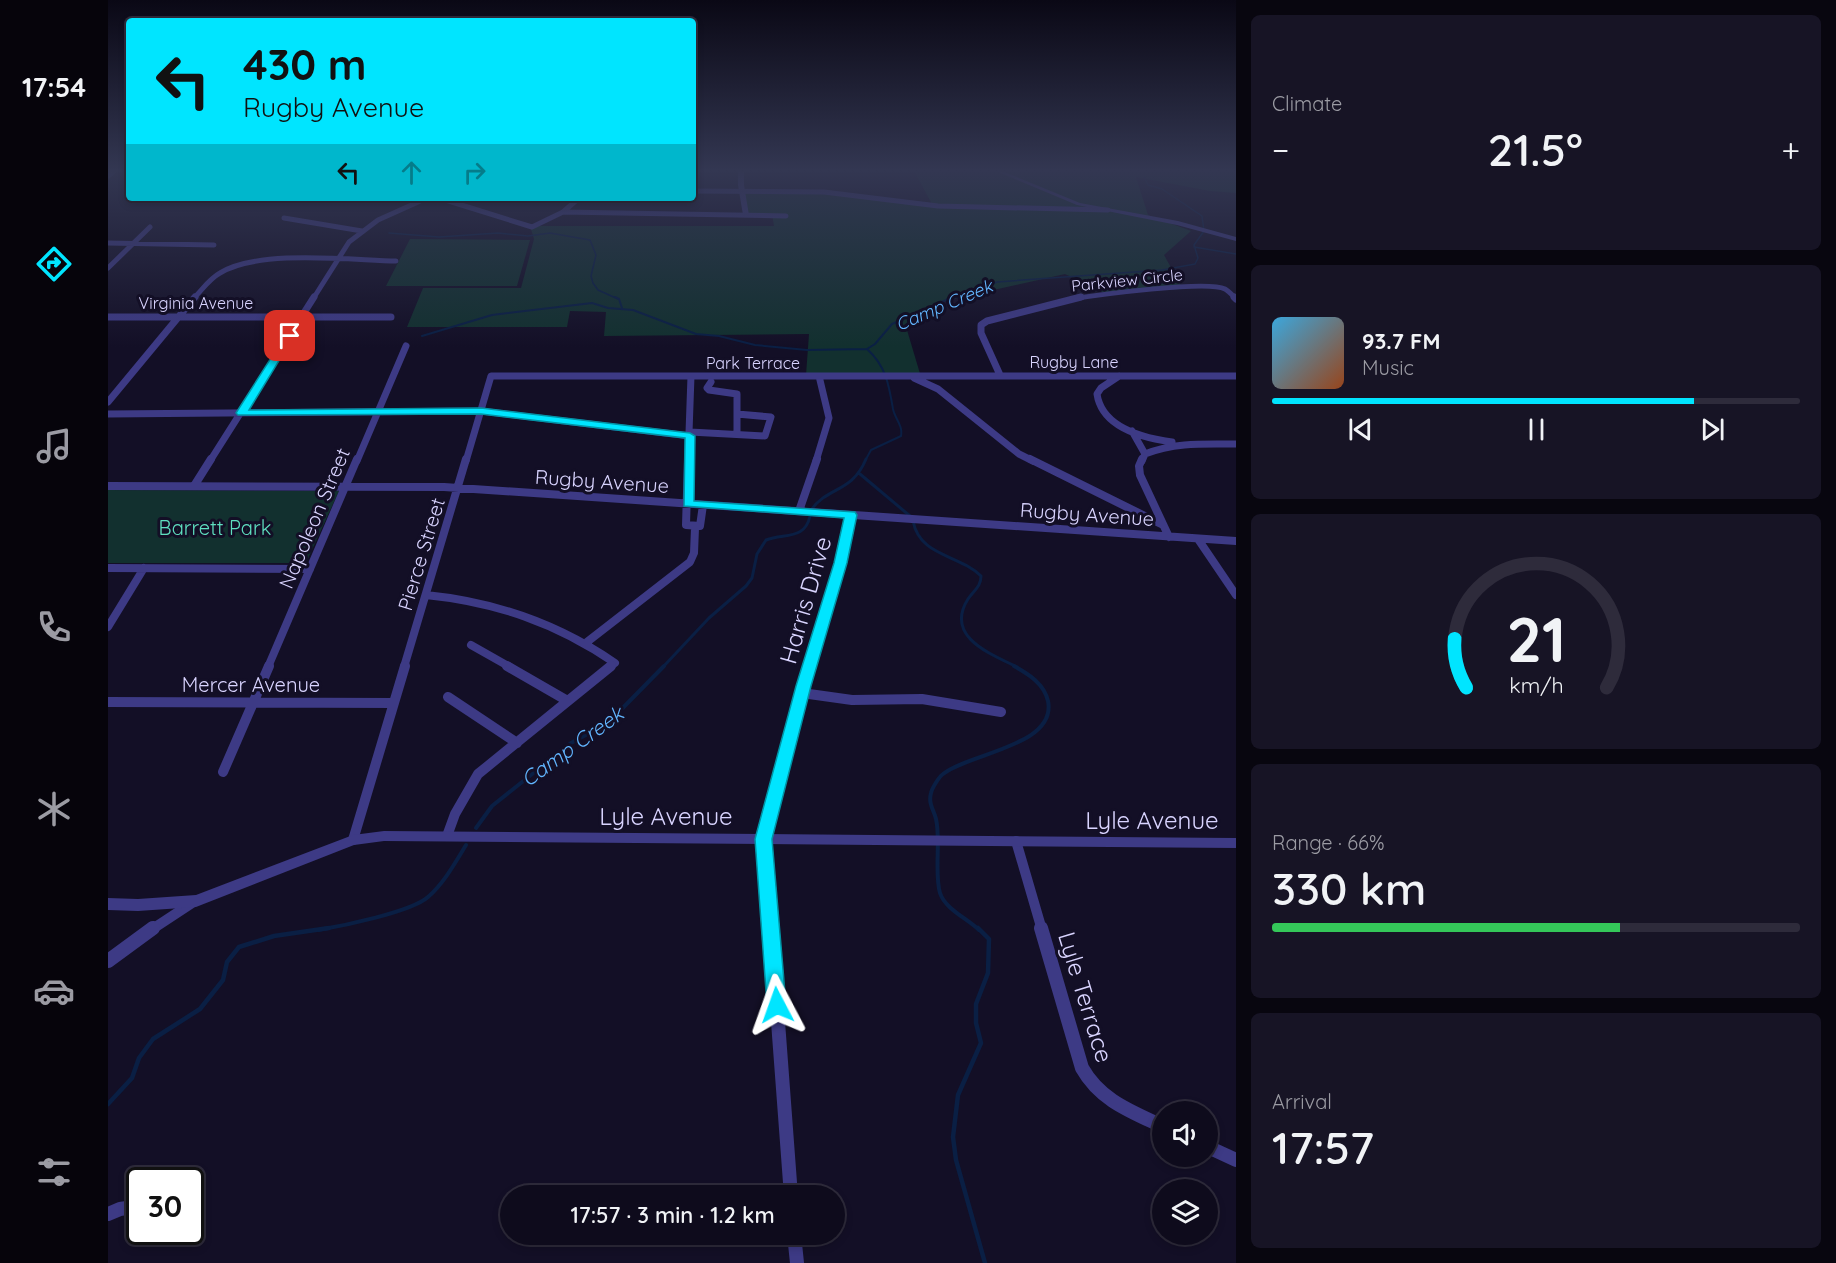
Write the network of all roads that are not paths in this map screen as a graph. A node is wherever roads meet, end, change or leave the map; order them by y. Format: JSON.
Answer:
{"nodes":[{"id":1,"x":147,"y":230,"type":"edge"},
{"id":2,"x":356,"y":230,"type":"edge"},
{"id":3,"x":1203,"y":230,"type":"edge"},
{"id":4,"x":362,"y":231,"type":"joint"},
{"id":5,"x":1236,"y":239,"type":"edge"},
{"id":6,"x":108,"y":243,"type":"edge"},
{"id":7,"x":132,"y":243,"type":"junction"},
{"id":8,"x":214,"y":245,"type":"dead end"},
{"id":9,"x":337,"y":260,"type":"junction"},
{"id":10,"x":396,"y":261,"type":"dead end"},
{"id":11,"x":108,"y":267,"type":"edge"},
{"id":12,"x":1236,"y":299,"type":"edge"},
{"id":13,"x":108,"y":317,"type":"edge"},
{"id":14,"x":177,"y":317,"type":"junction"},
{"id":15,"x":302,"y":317,"type":"junction"},
{"id":16,"x":391,"y":317,"type":"dead end"},
{"id":17,"x":406,"y":346,"type":"dead end"},
{"id":18,"x":1000,"y":375,"type":"junction"},
{"id":19,"x":594,"y":376,"type":"joint"},
{"id":20,"x":691,"y":376,"type":"junction"},
{"id":21,"x":819,"y":376,"type":"junction"},
{"id":22,"x":911,"y":376,"type":"junction"},
{"id":23,"x":1119,"y":376,"type":"junction"},
{"id":24,"x":1236,"y":376,"type":"edge"},
{"id":25,"x":711,"y":382,"type":"dead end"},
{"id":26,"x":108,"y":402,"type":"edge"},
{"id":27,"x":481,"y":411,"type":"junction"},
{"id":28,"x":378,"y":412,"type":"junction"},
{"id":29,"x":242,"y":413,"type":"junction"},
{"id":30,"x":108,"y":414,"type":"edge"},
{"id":31,"x":737,"y":414,"type":"junction"},
{"id":32,"x":1132,"y":431,"type":"junction"},
{"id":33,"x":690,"y":434,"type":"junction"},
{"id":34,"x":737,"y":434,"type":"junction"},
{"id":35,"x":1177,"y":444,"type":"junction"},
{"id":36,"x":1236,"y":444,"type":"edge"},
{"id":37,"x":1145,"y":454,"type":"junction"},
{"id":38,"x":108,"y":486,"type":"edge"},
{"id":39,"x":194,"y":486,"type":"junction"},
{"id":40,"x":345,"y":487,"type":"junction"},
{"id":41,"x":458,"y":488,"type":"junction"},
{"id":42,"x":688,"y":504,"type":"junction"},
{"id":43,"x":703,"y":505,"type":"junction"},
{"id":44,"x":799,"y":511,"type":"junction"},
{"id":45,"x":851,"y":515,"type":"junction"},
{"id":46,"x":1161,"y":524,"type":"junction"},
{"id":47,"x":695,"y":528,"type":"junction"},
{"id":48,"x":1169,"y":537,"type":"junction"},
{"id":49,"x":1198,"y":539,"type":"junction"},
{"id":50,"x":1236,"y":541,"type":"edge"},
{"id":51,"x":108,"y":568,"type":"edge"},
{"id":52,"x":144,"y":568,"type":"junction"},
{"id":53,"x":310,"y":568,"type":"junction"},
{"id":54,"x":1236,"y":595,"type":"edge"},
{"id":55,"x":426,"y":596,"type":"junction"},
{"id":56,"x":108,"y":627,"type":"edge"},
{"id":57,"x":587,"y":642,"type":"junction"},
{"id":58,"x":471,"y":645,"type":"dead end"},
{"id":59,"x":802,"y":693,"type":"junction"},
{"id":60,"x":448,"y":697,"type":"dead end"},
{"id":61,"x":566,"y":700,"type":"junction"},
{"id":62,"x":108,"y":702,"type":"edge"},
{"id":63,"x":253,"y":702,"type":"junction"},
{"id":64,"x":394,"y":703,"type":"junction"},
{"id":65,"x":1001,"y":712,"type":"dead end"},
{"id":66,"x":517,"y":743,"type":"junction"},
{"id":67,"x":223,"y":772,"type":"dead end"},
{"id":68,"x":447,"y":836,"type":"junction"},
{"id":69,"x":764,"y":839,"type":"junction"},
{"id":70,"x":353,"y":840,"type":"junction"},
{"id":71,"x":1016,"y":841,"type":"junction"},
{"id":72,"x":1236,"y":843,"type":"edge"},
{"id":73,"x":195,"y":901,"type":"junction"},
{"id":74,"x":108,"y":904,"type":"edge"},
{"id":75,"x":108,"y":961,"type":"edge"},
{"id":76,"x":1152,"y":1121,"type":"edge"},
{"id":77,"x":1218,"y":1152,"type":"edge"},
{"id":78,"x":1236,"y":1160,"type":"edge"},
{"id":79,"x":790,"y":1185,"type":"edge"},
{"id":80,"x":126,"y":1208,"type":"edge"},
{"id":81,"x":108,"y":1214,"type":"edge"},
{"id":82,"x":795,"y":1245,"type":"edge"},
{"id":83,"x":797,"y":1263,"type":"edge"}],
"edges":[{"from":1,"to":7,"type":"street"},
{"from":2,"to":4,"type":"street"},
{"from":3,"to":5,"type":"street"},
{"from":4,"to":9,"type":"street"},
{"from":6,"to":7,"type":"street"},
{"from":7,"to":8,"type":"street"},
{"from":7,"to":11,"type":"street"},
{"from":9,"to":10,"type":"street"},
{"from":9,"to":14,"type":"street"},
{"from":9,"to":15,"type":"street"},
{"from":12,"to":18,"type":"street","name":"Parkview Circle"},
{"from":13,"to":14,"type":"street","name":"Virginia Avenue"},
{"from":14,"to":15,"type":"street","name":"Virginia Avenue"},
{"from":14,"to":26,"type":"street"},
{"from":15,"to":16,"type":"street","name":"Virginia Avenue"},
{"from":15,"to":29,"type":"street"},
{"from":17,"to":28,"type":"street","name":"Napoleon Street"},
{"from":18,"to":22,"type":"street","name":"Rugby Lane"},
{"from":18,"to":23,"type":"street","name":"Rugby Lane"},
{"from":19,"to":20,"type":"street","name":"Park Terrace"},
{"from":19,"to":27,"type":"street","name":"Pierce Street"},
{"from":20,"to":21,"type":"street","name":"Park Terrace"},
{"from":20,"to":33,"type":"street"},
{"from":21,"to":22,"type":"street","name":"Park Terrace"},
{"from":21,"to":44,"type":"street","name":"Harris Drive"},
{"from":22,"to":46,"type":"street"},
{"from":23,"to":24,"type":"street","name":"Rugby Lane"},
{"from":23,"to":32,"type":"street"},
{"from":25,"to":31,"type":"street"},
{"from":27,"to":28,"type":"street"},
{"from":27,"to":33,"type":"street"},
{"from":27,"to":41,"type":"street","name":"Pierce Street"},
{"from":28,"to":29,"type":"street"},
{"from":28,"to":40,"type":"street","name":"Napoleon Street"},
{"from":29,"to":30,"type":"street"},
{"from":29,"to":39,"type":"street"},
{"from":31,"to":34,"type":"street"},
{"from":31,"to":34,"type":"street"},
{"from":32,"to":35,"type":"street"},
{"from":32,"to":37,"type":"street"},
{"from":33,"to":34,"type":"street"},
{"from":33,"to":42,"type":"street"},
{"from":35,"to":36,"type":"street"},
{"from":35,"to":37,"type":"street"},
{"from":37,"to":46,"type":"street"},
{"from":38,"to":39,"type":"street","name":"Rugby Avenue"},
{"from":39,"to":40,"type":"street","name":"Rugby Avenue"},
{"from":40,"to":41,"type":"street","name":"Rugby Avenue"},
{"from":40,"to":53,"type":"street","name":"Napoleon Street"},
{"from":41,"to":42,"type":"street","name":"Rugby Avenue"},
{"from":41,"to":55,"type":"street","name":"Pierce Street"},
{"from":42,"to":43,"type":"street","name":"Rugby Avenue"},
{"from":42,"to":47,"type":"street"},
{"from":43,"to":44,"type":"street","name":"Rugby Avenue"},
{"from":43,"to":47,"type":"street"},
{"from":44,"to":45,"type":"street","name":"Rugby Avenue"},
{"from":45,"to":48,"type":"street","name":"Rugby Avenue"},
{"from":45,"to":59,"type":"street","name":"Harris Drive"},
{"from":46,"to":48,"type":"street"},
{"from":47,"to":57,"type":"street"},
{"from":48,"to":49,"type":"street","name":"Rugby Avenue"},
{"from":49,"to":50,"type":"street","name":"Rugby Avenue"},
{"from":49,"to":54,"type":"street"},
{"from":51,"to":52,"type":"street"},
{"from":52,"to":53,"type":"street"},
{"from":52,"to":56,"type":"street"},
{"from":53,"to":63,"type":"street","name":"Napoleon Street"},
{"from":55,"to":57,"type":"street"},
{"from":55,"to":64,"type":"street","name":"Pierce Street"},
{"from":57,"to":61,"type":"street"},
{"from":58,"to":61,"type":"street"},
{"from":59,"to":65,"type":"street"},
{"from":59,"to":69,"type":"street","name":"Harris Drive"},
{"from":60,"to":66,"type":"street"},
{"from":61,"to":66,"type":"street"},
{"from":62,"to":63,"type":"street","name":"Mercer Avenue"},
{"from":63,"to":64,"type":"street","name":"Mercer Avenue"},
{"from":63,"to":67,"type":"street","name":"Napoleon Street"},
{"from":64,"to":70,"type":"street","name":"Pierce Street"},
{"from":66,"to":68,"type":"street"},
{"from":68,"to":69,"type":"street","name":"Lyle Avenue"},
{"from":68,"to":70,"type":"street","name":"Lyle Avenue"},
{"from":69,"to":71,"type":"street","name":"Lyle Avenue"},
{"from":69,"to":79,"type":"street","name":"Harris Drive"},
{"from":70,"to":73,"type":"street","name":"Lyle Avenue"},
{"from":71,"to":72,"type":"street","name":"Lyle Avenue"},
{"from":71,"to":76,"type":"street","name":"Lyle Terrace"},
{"from":73,"to":74,"type":"street","name":"Lyle Avenue"},
{"from":73,"to":75,"type":"street"},
{"from":77,"to":78,"type":"street"},
{"from":80,"to":81,"type":"street"},
{"from":82,"to":83,"type":"street"}]}
